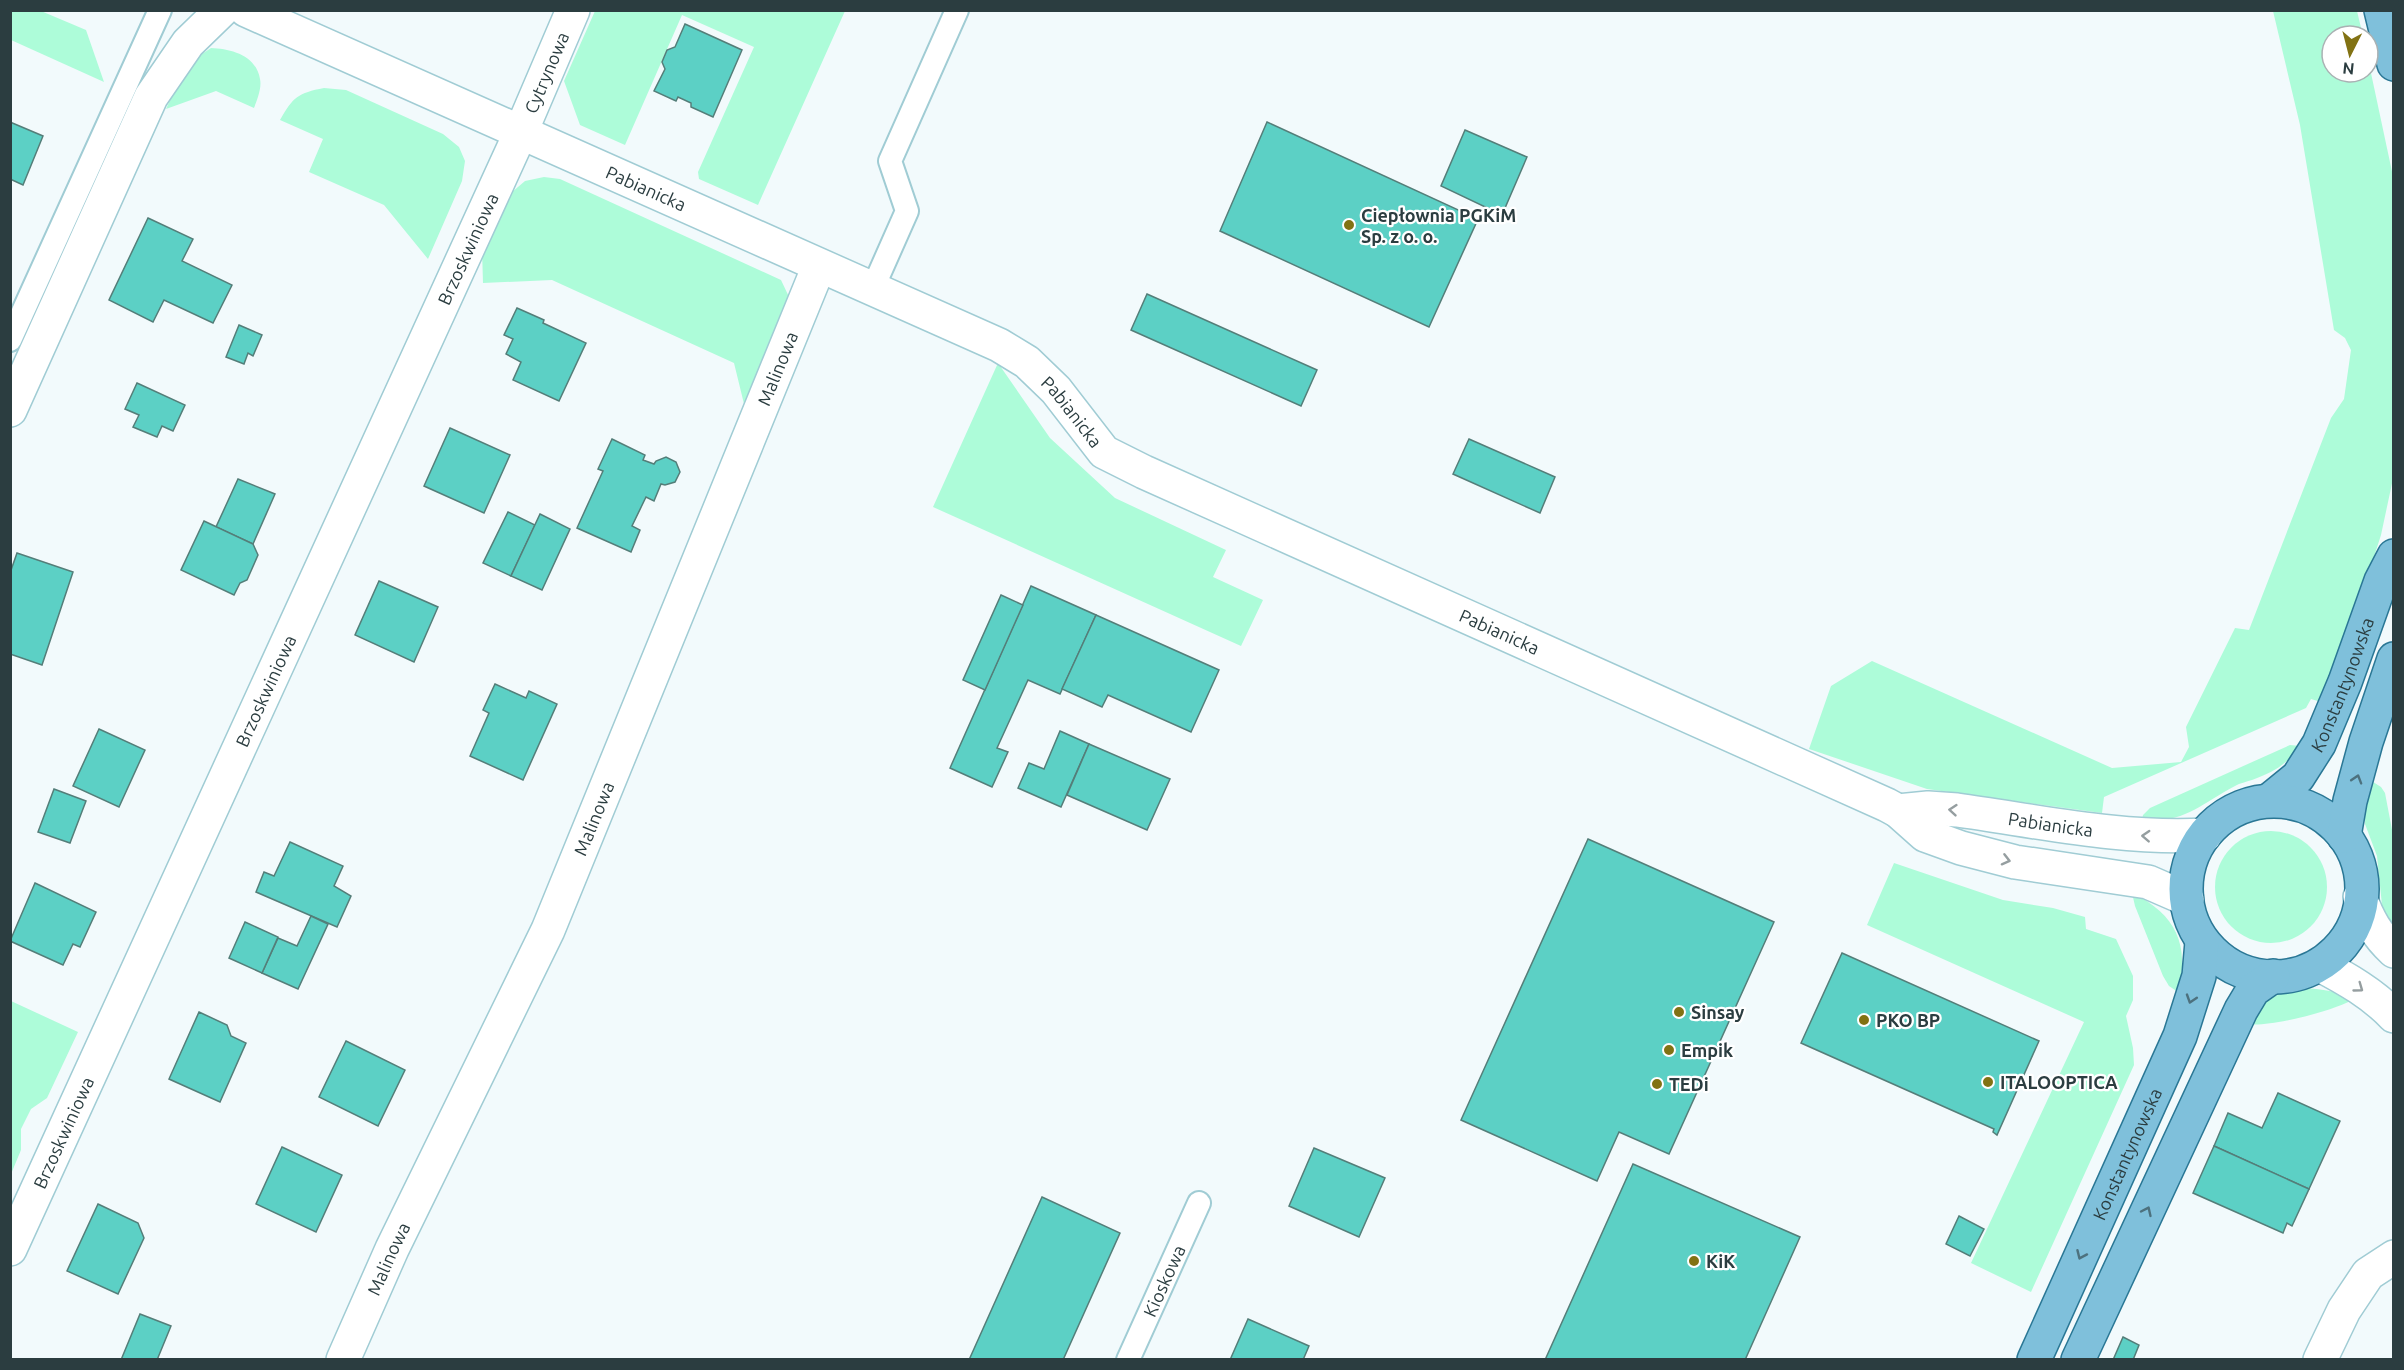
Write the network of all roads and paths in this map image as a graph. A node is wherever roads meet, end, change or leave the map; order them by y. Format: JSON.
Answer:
{"nodes":[{"id":1,"x":160,"y":10,"type":"edge"},
{"id":2,"x":222,"y":10,"type":"edge"},
{"id":3,"x":246,"y":10,"type":"edge"},
{"id":4,"x":573,"y":10,"type":"edge"},
{"id":5,"x":957,"y":10,"type":"edge"},
{"id":6,"x":2381,"y":10,"type":"edge"},
{"id":7,"x":2394,"y":64,"type":"edge"},
{"id":8,"x":520,"y":134,"type":"junction"},
{"id":9,"x":819,"y":266,"type":"junction"},
{"id":10,"x":872,"y":290,"type":"junction"},
{"id":11,"x":10,"y":340,"type":"edge"},
{"id":12,"x":10,"y":410,"type":"edge"},
{"id":13,"x":2394,"y":556,"type":"edge"},
{"id":14,"x":2394,"y":660,"type":"edge"},
{"id":15,"x":2271,"y":799,"type":"junction"},
{"id":16,"x":1898,"y":811,"type":"junction"},
{"id":17,"x":2205,"y":835,"type":"junction"},
{"id":18,"x":2344,"y":836,"type":"junction"},
{"id":19,"x":2360,"y":897,"type":"junction"},
{"id":20,"x":2187,"y":899,"type":"junction"},
{"id":21,"x":2202,"y":942,"type":"junction"},
{"id":22,"x":2394,"y":951,"type":"edge"},
{"id":23,"x":2320,"y":965,"type":"junction"},
{"id":24,"x":2273,"y":976,"type":"junction"},
{"id":25,"x":2394,"y":1016,"type":"edge"},
{"id":26,"x":1199,"y":1203,"type":"dead end"},
{"id":27,"x":10,"y":1249,"type":"edge"},
{"id":28,"x":2394,"y":1257,"type":"edge"},
{"id":29,"x":343,"y":1359,"type":"edge"},
{"id":30,"x":1128,"y":1359,"type":"edge"},
{"id":31,"x":2034,"y":1359,"type":"edge"},
{"id":32,"x":2078,"y":1359,"type":"edge"},
{"id":33,"x":2319,"y":1359,"type":"edge"}],
"edges":[{"from":1,"to":11,"type":"lane"},
{"from":2,"to":12,"type":"street"},
{"from":3,"to":8,"type":"street","name":"Pabianicka"},
{"from":4,"to":8,"type":"street","name":"Cytrynowa"},
{"from":5,"to":10,"type":"lane"},
{"from":6,"to":7,"type":"main road"},
{"from":8,"to":9,"type":"street","name":"Pabianicka"},
{"from":8,"to":27,"type":"street","name":"Brzoskwiniowa"},
{"from":9,"to":10,"type":"street","name":"Pabianicka"},
{"from":9,"to":29,"type":"street","name":"Malinowa"},
{"from":10,"to":16,"type":"street","name":"Pabianicka"},
{"from":13,"to":15,"type":"main road","name":"Konstantynowska"},
{"from":18,"to":14,"type":"main road","one_way":true},
{"from":15,"to":17,"type":"main road"},
{"from":15,"to":18,"type":"main road"},
{"from":17,"to":16,"type":"street","name":"Pabianicka","one_way":true},
{"from":16,"to":20,"type":"street","name":"Pabianicka","one_way":true},
{"from":17,"to":20,"type":"main road"},
{"from":18,"to":19,"type":"main road"},
{"from":19,"to":22,"type":"street"},
{"from":19,"to":23,"type":"main road"},
{"from":20,"to":21,"type":"main road"},
{"from":21,"to":24,"type":"main road"},
{"from":21,"to":31,"type":"main road","name":"Konstantynowska","one_way":true},
{"from":23,"to":24,"type":"main road"},
{"from":23,"to":25,"type":"street","one_way":true},
{"from":32,"to":24,"type":"main road","one_way":true},
{"from":26,"to":30,"type":"lane","name":"Kioskowa"},
{"from":28,"to":33,"type":"street"}]}
